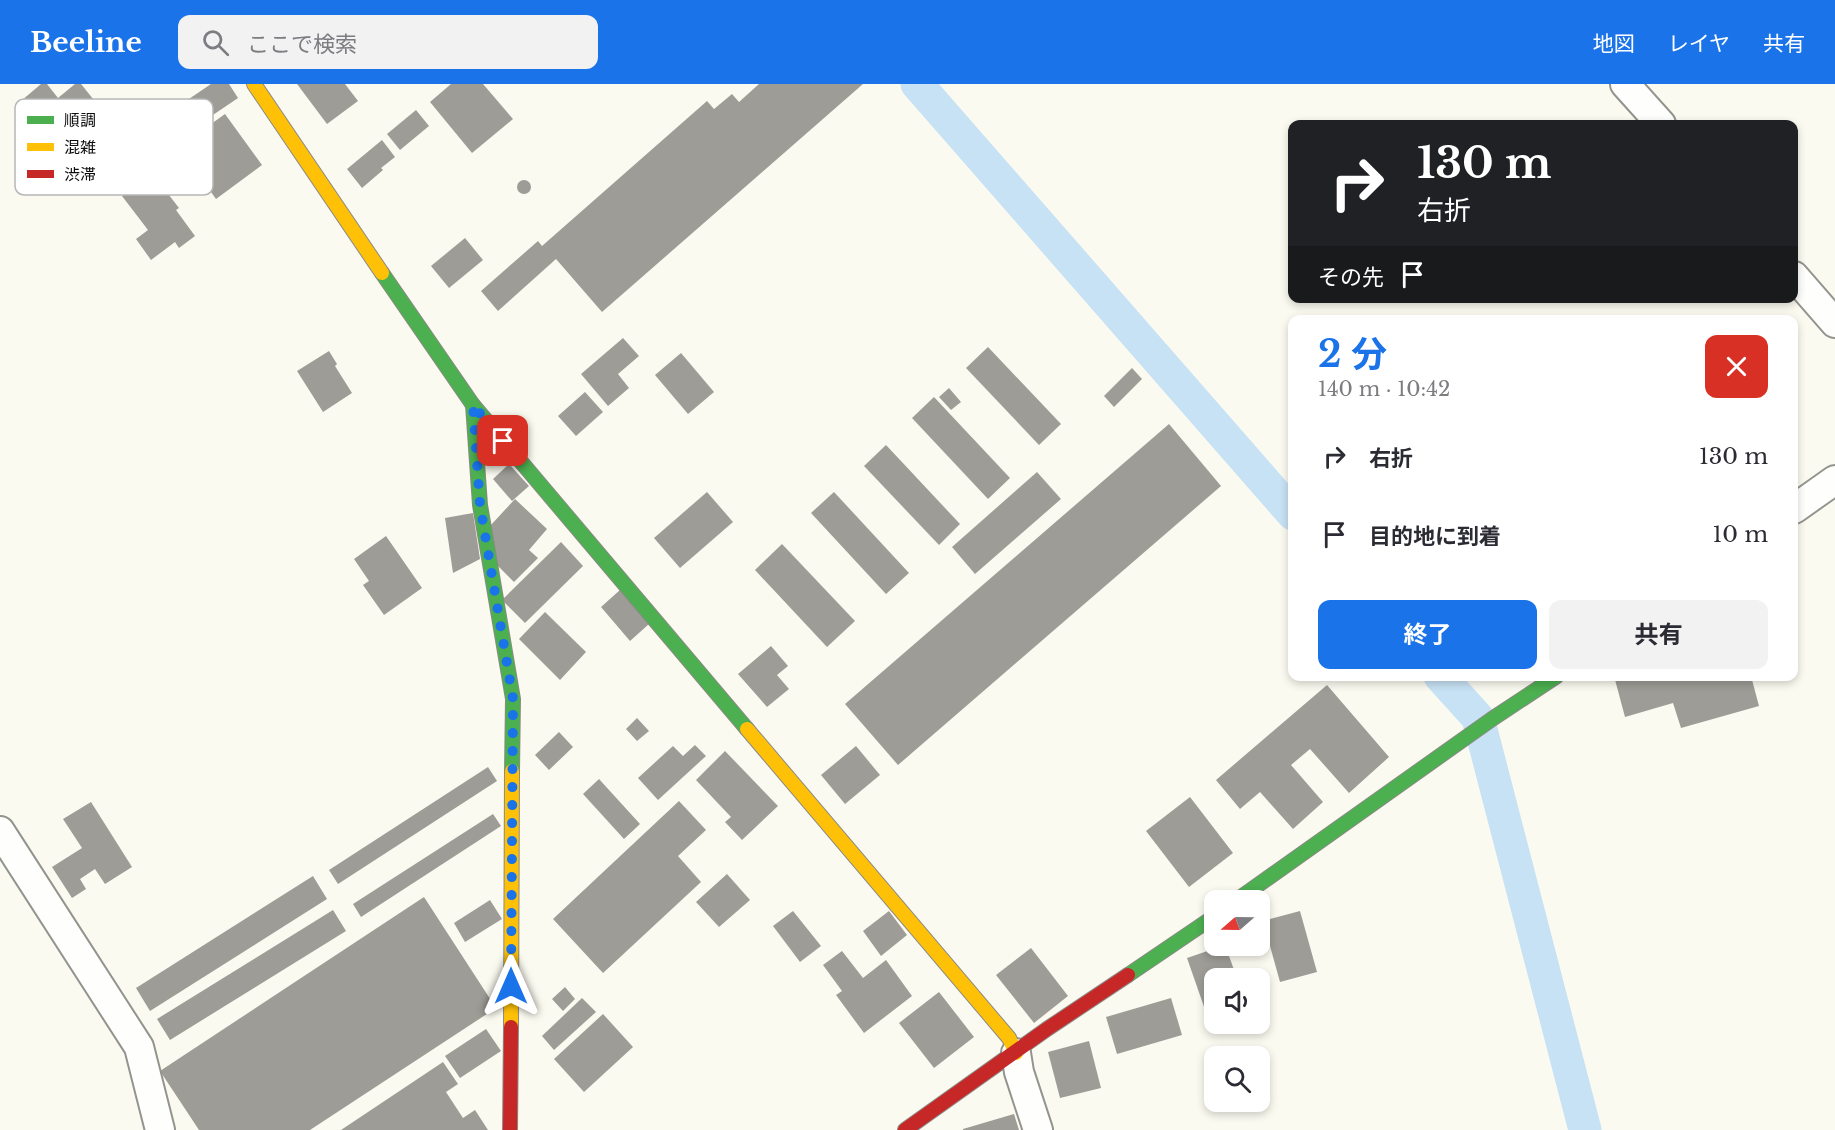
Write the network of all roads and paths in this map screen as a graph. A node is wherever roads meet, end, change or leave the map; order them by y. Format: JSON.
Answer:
{"nodes":[{"id":1,"x":254,"y":84,"type":"edge"},
{"id":2,"x":1625,"y":84,"type":"edge"},
{"id":3,"x":1657,"y":120,"type":"edge"},
{"id":4,"x":1798,"y":280,"type":"edge"},
{"id":5,"x":1835,"y":322,"type":"edge"},
{"id":6,"x":473,"y":405,"type":"junction"},
{"id":7,"x":1835,"y":480,"type":"edge"},
{"id":8,"x":1798,"y":506,"type":"edge"},
{"id":9,"x":1549,"y":681,"type":"edge"},
{"id":10,"x":0,"y":831,"type":"edge"},
{"id":11,"x":1251,"y":890,"type":"edge"},
{"id":12,"x":1204,"y":923,"type":"edge"},
{"id":13,"x":1016,"y":1053,"type":"junction"},
{"id":14,"x":160,"y":1130,"type":"edge"},
{"id":15,"x":510,"y":1130,"type":"edge"},
{"id":16,"x":905,"y":1130,"type":"edge"},
{"id":17,"x":1038,"y":1130,"type":"edge"}],
"edges":[{"from":1,"to":6,"type":"street"},
{"from":2,"to":3,"type":"street"},
{"from":4,"to":5,"type":"street"},
{"from":6,"to":13,"type":"street"},
{"from":6,"to":15,"type":"street"},
{"from":7,"to":8,"type":"street"},
{"from":9,"to":11,"type":"street"},
{"from":10,"to":14,"type":"street"},
{"from":12,"to":13,"type":"street"},
{"from":13,"to":16,"type":"street"},
{"from":13,"to":17,"type":"street"}]}
